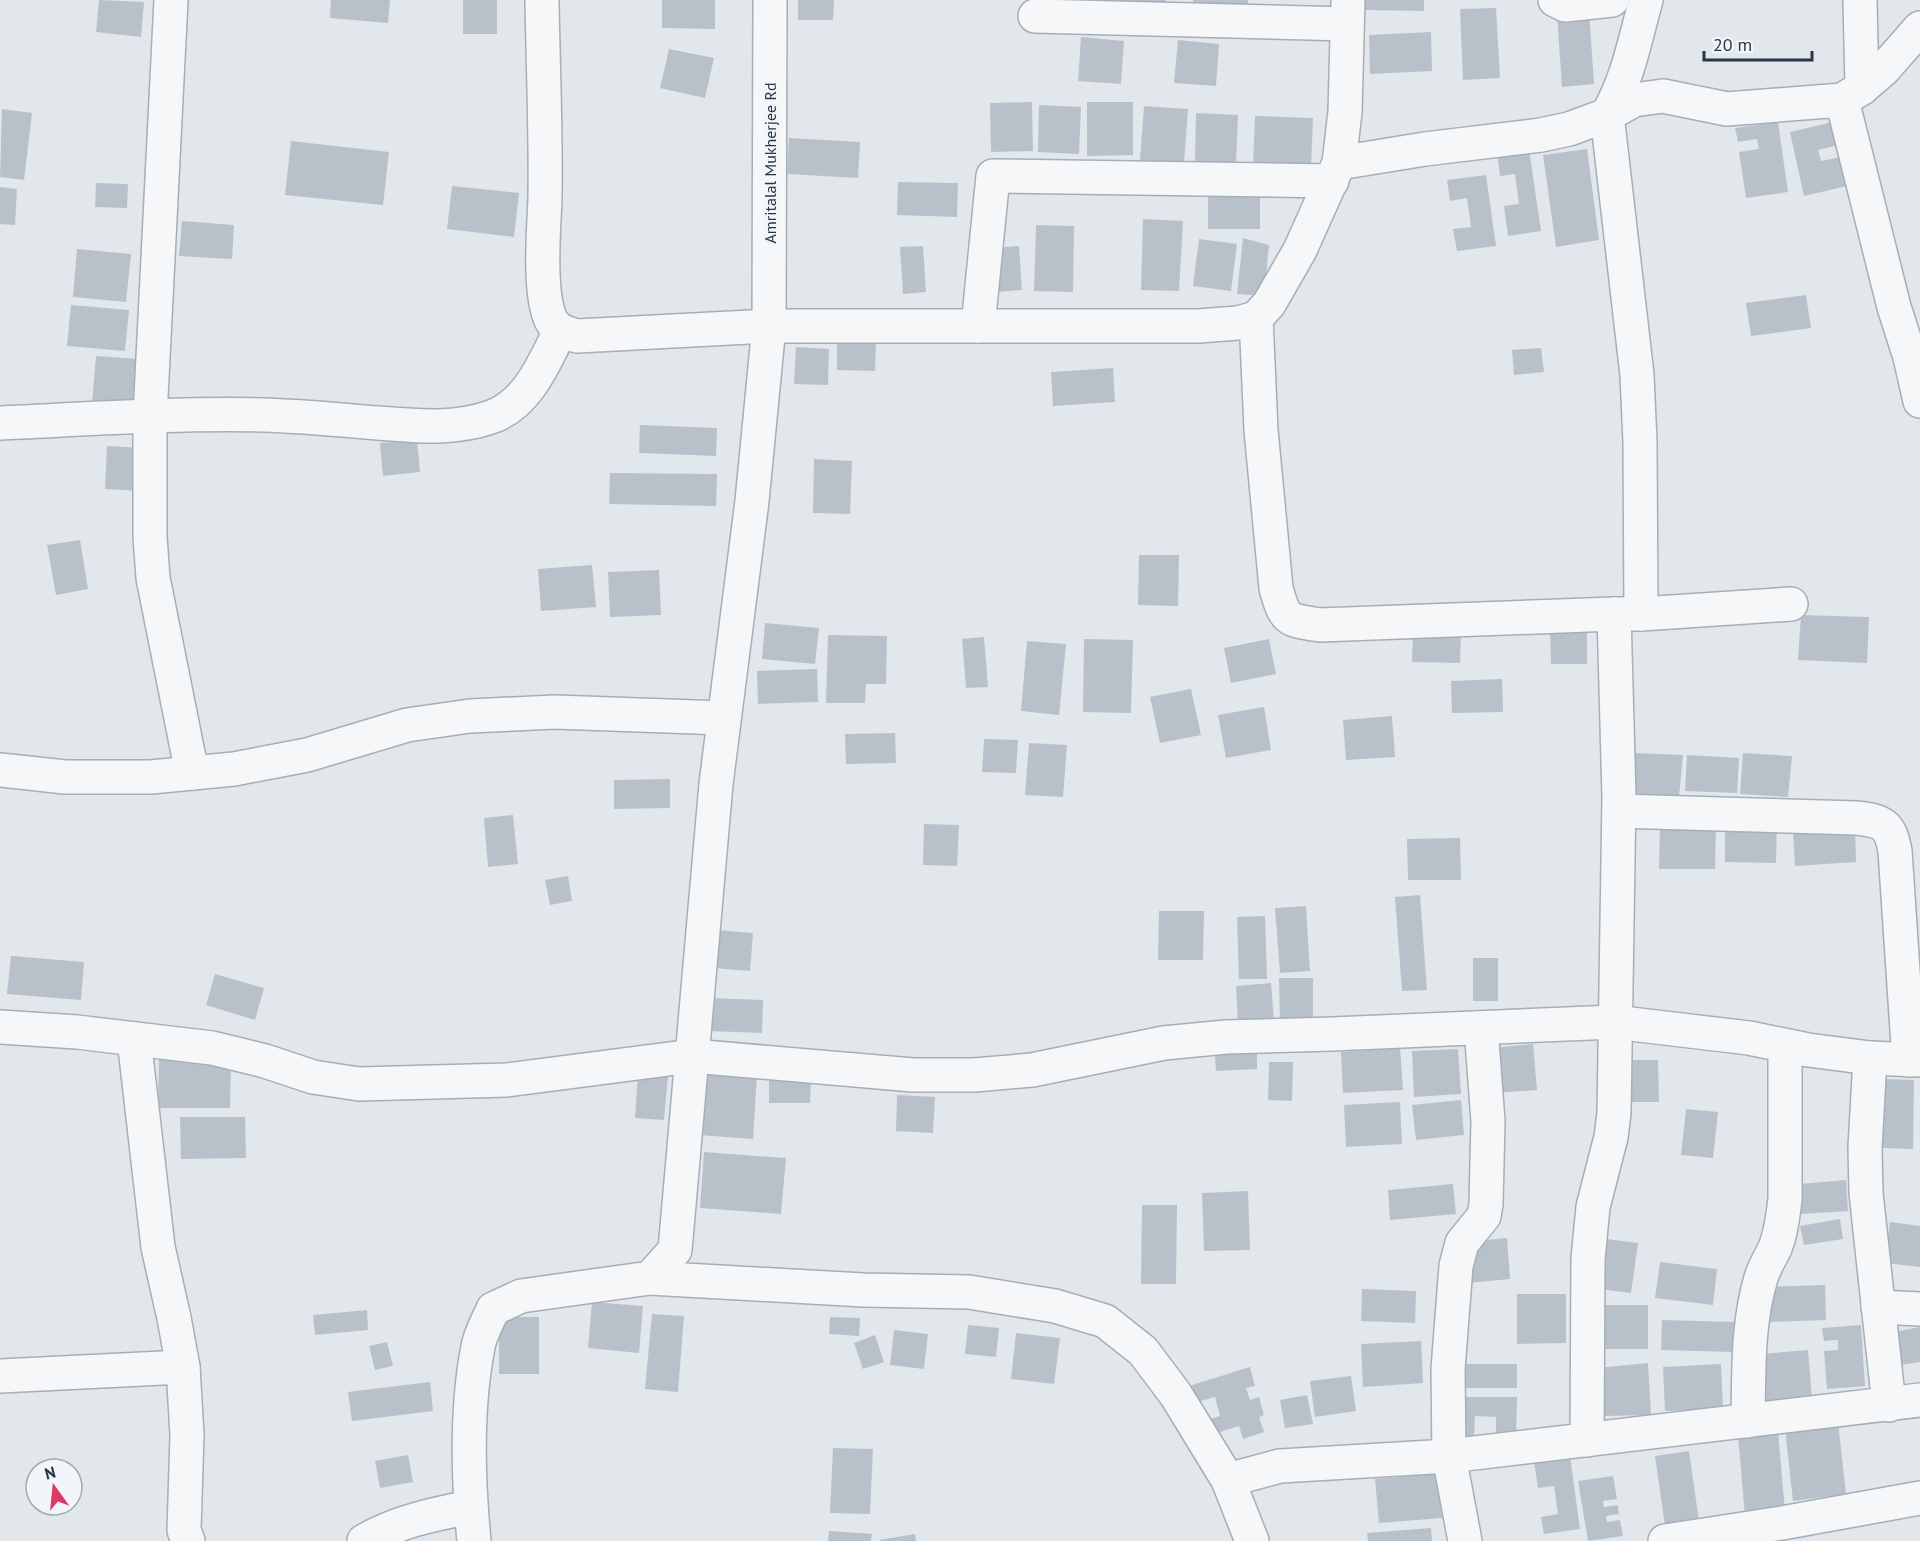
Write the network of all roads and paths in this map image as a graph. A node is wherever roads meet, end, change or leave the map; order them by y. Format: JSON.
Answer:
{"nodes":[{"id":1,"x":171,"y":0,"type":"edge"},
{"id":2,"x":542,"y":0,"type":"edge"},
{"id":3,"x":770,"y":0,"type":"edge"},
{"id":4,"x":1555,"y":0,"type":"edge"},
{"id":5,"x":1612,"y":0,"type":"edge"},
{"id":6,"x":1646,"y":0,"type":"edge"},
{"id":7,"x":1860,"y":0,"type":"edge"},
{"id":8,"x":1348,"y":12,"type":"edge"},
{"id":9,"x":1035,"y":16,"type":"dead end"},
{"id":10,"x":1920,"y":28,"type":"edge"},
{"id":11,"x":1852,"y":94,"type":"junction"},
{"id":12,"x":1606,"y":115,"type":"junction"},
{"id":13,"x":1336,"y":172,"type":"junction"},
{"id":14,"x":1256,"y":318,"type":"junction"},
{"id":15,"x":769,"y":326,"type":"junction"},
{"id":16,"x":978,"y":326,"type":"junction"},
{"id":17,"x":560,"y":331,"type":"junction"},
{"id":18,"x":1920,"y":401,"type":"edge"},
{"id":19,"x":150,"y":417,"type":"junction"},
{"id":20,"x":0,"y":423,"type":"edge"},
{"id":21,"x":1791,"y":604,"type":"dead end"},
{"id":22,"x":1628,"y":614,"type":"junction"},
{"id":23,"x":724,"y":718,"type":"junction"},
{"id":24,"x":0,"y":770,"type":"edge"},
{"id":25,"x":192,"y":773,"type":"junction"},
{"id":26,"x":1619,"y":811,"type":"junction"},
{"id":27,"x":1614,"y":1022,"type":"junction"},
{"id":28,"x":0,"y":1027,"type":"edge"},
{"id":29,"x":1481,"y":1028,"type":"junction"},
{"id":30,"x":134,"y":1039,"type":"junction"},
{"id":31,"x":1785,"y":1046,"type":"junction"},
{"id":32,"x":692,"y":1056,"type":"junction"},
{"id":33,"x":1870,"y":1058,"type":"junction"},
{"id":34,"x":1914,"y":1060,"type":"edge"},
{"id":35,"x":651,"y":1278,"type":"junction"},
{"id":36,"x":1878,"y":1307,"type":"junction"},
{"id":37,"x":1920,"y":1309,"type":"edge"},
{"id":38,"x":183,"y":1367,"type":"junction"},
{"id":39,"x":0,"y":1376,"type":"edge"},
{"id":40,"x":1904,"y":1402,"type":"edge"},
{"id":41,"x":1748,"y":1421,"type":"junction"},
{"id":42,"x":1587,"y":1440,"type":"junction"},
{"id":43,"x":1449,"y":1456,"type":"junction"},
{"id":44,"x":1228,"y":1480,"type":"junction"},
{"id":45,"x":1920,"y":1498,"type":"edge"},
{"id":46,"x":471,"y":1507,"type":"junction"},
{"id":47,"x":1732,"y":1536,"type":"edge"},
{"id":48,"x":188,"y":1541,"type":"edge"},
{"id":49,"x":364,"y":1541,"type":"edge"},
{"id":50,"x":474,"y":1541,"type":"edge"},
{"id":51,"x":1252,"y":1541,"type":"edge"},
{"id":52,"x":1465,"y":1541,"type":"edge"},
{"id":53,"x":1665,"y":1541,"type":"edge"}],
"edges":[{"from":1,"to":19,"type":"street"},
{"from":2,"to":17,"type":"street"},
{"from":3,"to":15,"type":"street","name":"Amritalal Mukherjee Rd"},
{"from":4,"to":5,"type":"street"},
{"from":6,"to":12,"type":"street"},
{"from":7,"to":11,"type":"street"},
{"from":8,"to":9,"type":"street"},
{"from":8,"to":13,"type":"street"},
{"from":10,"to":11,"type":"street"},
{"from":11,"to":12,"type":"street"},
{"from":11,"to":18,"type":"street"},
{"from":12,"to":13,"type":"street"},
{"from":12,"to":22,"type":"street"},
{"from":13,"to":14,"type":"street"},
{"from":13,"to":16,"type":"street"},
{"from":14,"to":16,"type":"street"},
{"from":14,"to":22,"type":"street"},
{"from":15,"to":16,"type":"street"},
{"from":15,"to":17,"type":"street"},
{"from":15,"to":23,"type":"street","name":"Amritalal Mukherjee Rd"},
{"from":17,"to":19,"type":"street"},
{"from":19,"to":20,"type":"street"},
{"from":19,"to":25,"type":"street"},
{"from":21,"to":22,"type":"street"},
{"from":22,"to":26,"type":"street"},
{"from":23,"to":25,"type":"street"},
{"from":23,"to":32,"type":"street","name":"Amritalal Mukherjee Rd"},
{"from":24,"to":25,"type":"street"},
{"from":26,"to":27,"type":"street"},
{"from":26,"to":34,"type":"street"},
{"from":27,"to":29,"type":"street"},
{"from":27,"to":31,"type":"street"},
{"from":27,"to":42,"type":"street"},
{"from":28,"to":30,"type":"street"},
{"from":29,"to":32,"type":"street"},
{"from":29,"to":43,"type":"street"},
{"from":30,"to":32,"type":"street"},
{"from":30,"to":38,"type":"street"},
{"from":31,"to":33,"type":"street"},
{"from":31,"to":41,"type":"street"},
{"from":32,"to":35,"type":"street","name":"Amritalal Mukherjee Rd"},
{"from":33,"to":34,"type":"street"},
{"from":33,"to":36,"type":"street"},
{"from":35,"to":44,"type":"street"},
{"from":35,"to":46,"type":"street"},
{"from":36,"to":37,"type":"street"},
{"from":36,"to":40,"type":"street"},
{"from":38,"to":39,"type":"street"},
{"from":38,"to":48,"type":"street"},
{"from":40,"to":41,"type":"street"},
{"from":41,"to":42,"type":"street"},
{"from":42,"to":43,"type":"street"},
{"from":43,"to":44,"type":"street"},
{"from":43,"to":52,"type":"street"},
{"from":44,"to":51,"type":"street"},
{"from":45,"to":47,"type":"street"},
{"from":46,"to":49,"type":"street"},
{"from":46,"to":50,"type":"street"},
{"from":47,"to":53,"type":"street"}]}
